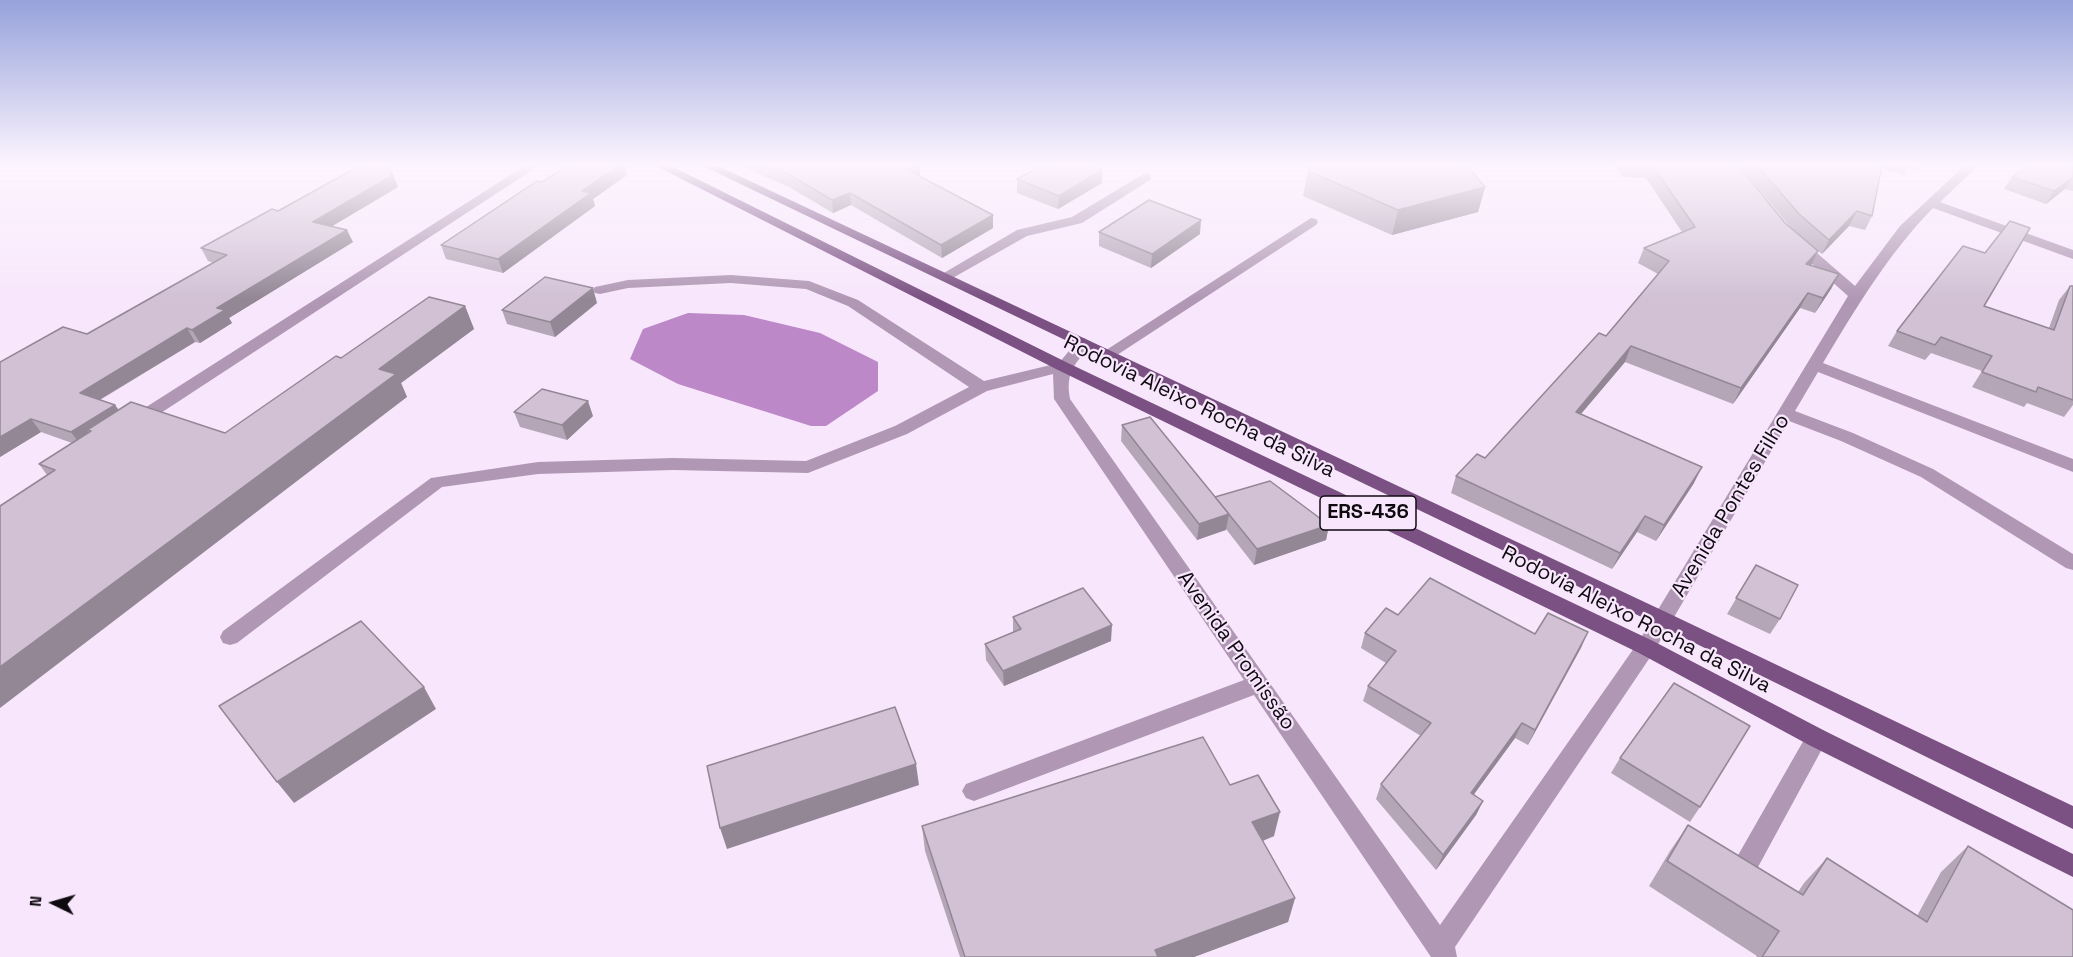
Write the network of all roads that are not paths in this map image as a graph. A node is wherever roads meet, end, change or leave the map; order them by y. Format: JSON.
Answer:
{"nodes":[{"id":1,"x":465,"y":210,"type":"edge"},
{"id":2,"x":749,"y":210,"type":"edge"},
{"id":3,"x":802,"y":210,"type":"edge"},
{"id":4,"x":1093,"y":210,"type":"edge"},
{"id":5,"x":1924,"y":210,"type":"edge"},
{"id":6,"x":1949,"y":210,"type":"edge"},
{"id":7,"x":1311,"y":222,"type":"dead end"},
{"id":8,"x":1785,"y":233,"type":"edge"},
{"id":9,"x":2073,"y":255,"type":"edge"},
{"id":10,"x":944,"y":277,"type":"junction"},
{"id":11,"x":600,"y":290,"type":"dead end"},
{"id":12,"x":1856,"y":296,"type":"junction"},
{"id":13,"x":1084,"y":343,"type":"junction"},
{"id":14,"x":1108,"y":354,"type":"junction"},
{"id":15,"x":1814,"y":365,"type":"junction"},
{"id":16,"x":1064,"y":367,"type":"junction"},
{"id":17,"x":981,"y":387,"type":"junction"},
{"id":18,"x":1786,"y":414,"type":"junction"},
{"id":19,"x":121,"y":431,"type":"edge"},
{"id":20,"x":2073,"y":466,"type":"edge"},
{"id":21,"x":2073,"y":563,"type":"edge"},
{"id":22,"x":1663,"y":619,"type":"junction"},
{"id":23,"x":230,"y":637,"type":"dead end"},
{"id":24,"x":1646,"y":647,"type":"junction"},
{"id":25,"x":1258,"y":684,"type":"junction"},
{"id":26,"x":1817,"y":738,"type":"junction"},
{"id":27,"x":974,"y":791,"type":"dead end"},
{"id":28,"x":2073,"y":818,"type":"edge"},
{"id":29,"x":2073,"y":866,"type":"edge"},
{"id":30,"x":1742,"y":872,"type":"edge"},
{"id":31,"x":1443,"y":952,"type":"edge"}],
"edges":[{"from":1,"to":19,"type":"street"},
{"from":2,"to":16,"type":"main road","name":"Rodovia Aleixo Rocha da Silva","number":"ERS-436"},
{"from":3,"to":10,"type":"main road","name":"Rodovia Aleixo Rocha da Silva","number":"ERS-436"},
{"from":4,"to":10,"type":"street"},
{"from":5,"to":12,"type":"street","name":"Avenida Pontes Filho"},
{"from":6,"to":9,"type":"street"},
{"from":7,"to":14,"type":"street"},
{"from":8,"to":12,"type":"street"},
{"from":10,"to":13,"type":"main road","name":"Rodovia Aleixo Rocha da Silva","number":"ERS-436"},
{"from":11,"to":17,"type":"street"},
{"from":12,"to":15,"type":"street","name":"Avenida Pontes Filho"},
{"from":13,"to":14,"type":"main road","name":"Rodovia Aleixo Rocha da Silva","number":"ERS-436"},
{"from":13,"to":16,"type":"street"},
{"from":14,"to":22,"type":"main road","name":"Rodovia Aleixo Rocha da Silva","number":"ERS-436"},
{"from":15,"to":18,"type":"street","name":"Avenida Pontes Filho"},
{"from":15,"to":20,"type":"street"},
{"from":16,"to":17,"type":"street"},
{"from":16,"to":24,"type":"main road","name":"Rodovia Aleixo Rocha da Silva","number":"ERS-436"},
{"from":16,"to":25,"type":"street","name":"Avenida Promissão"},
{"from":17,"to":23,"type":"street"},
{"from":18,"to":21,"type":"street"},
{"from":18,"to":22,"type":"street","name":"Avenida Pontes Filho"},
{"from":22,"to":24,"type":"street","name":"Avenida Pontes Filho"},
{"from":22,"to":28,"type":"main road","name":"Rodovia Aleixo Rocha da Silva","number":"ERS-436"},
{"from":24,"to":26,"type":"main road","name":"Rodovia Aleixo Rocha da Silva","number":"ERS-436"},
{"from":24,"to":31,"type":"street","name":"Avenida Pontes Filho"},
{"from":25,"to":27,"type":"street"},
{"from":25,"to":31,"type":"street","name":"Avenida Promissão"},
{"from":26,"to":29,"type":"main road","name":"Rodovia Aleixo Rocha da Silva","number":"ERS-436"},
{"from":26,"to":30,"type":"street"}]}
